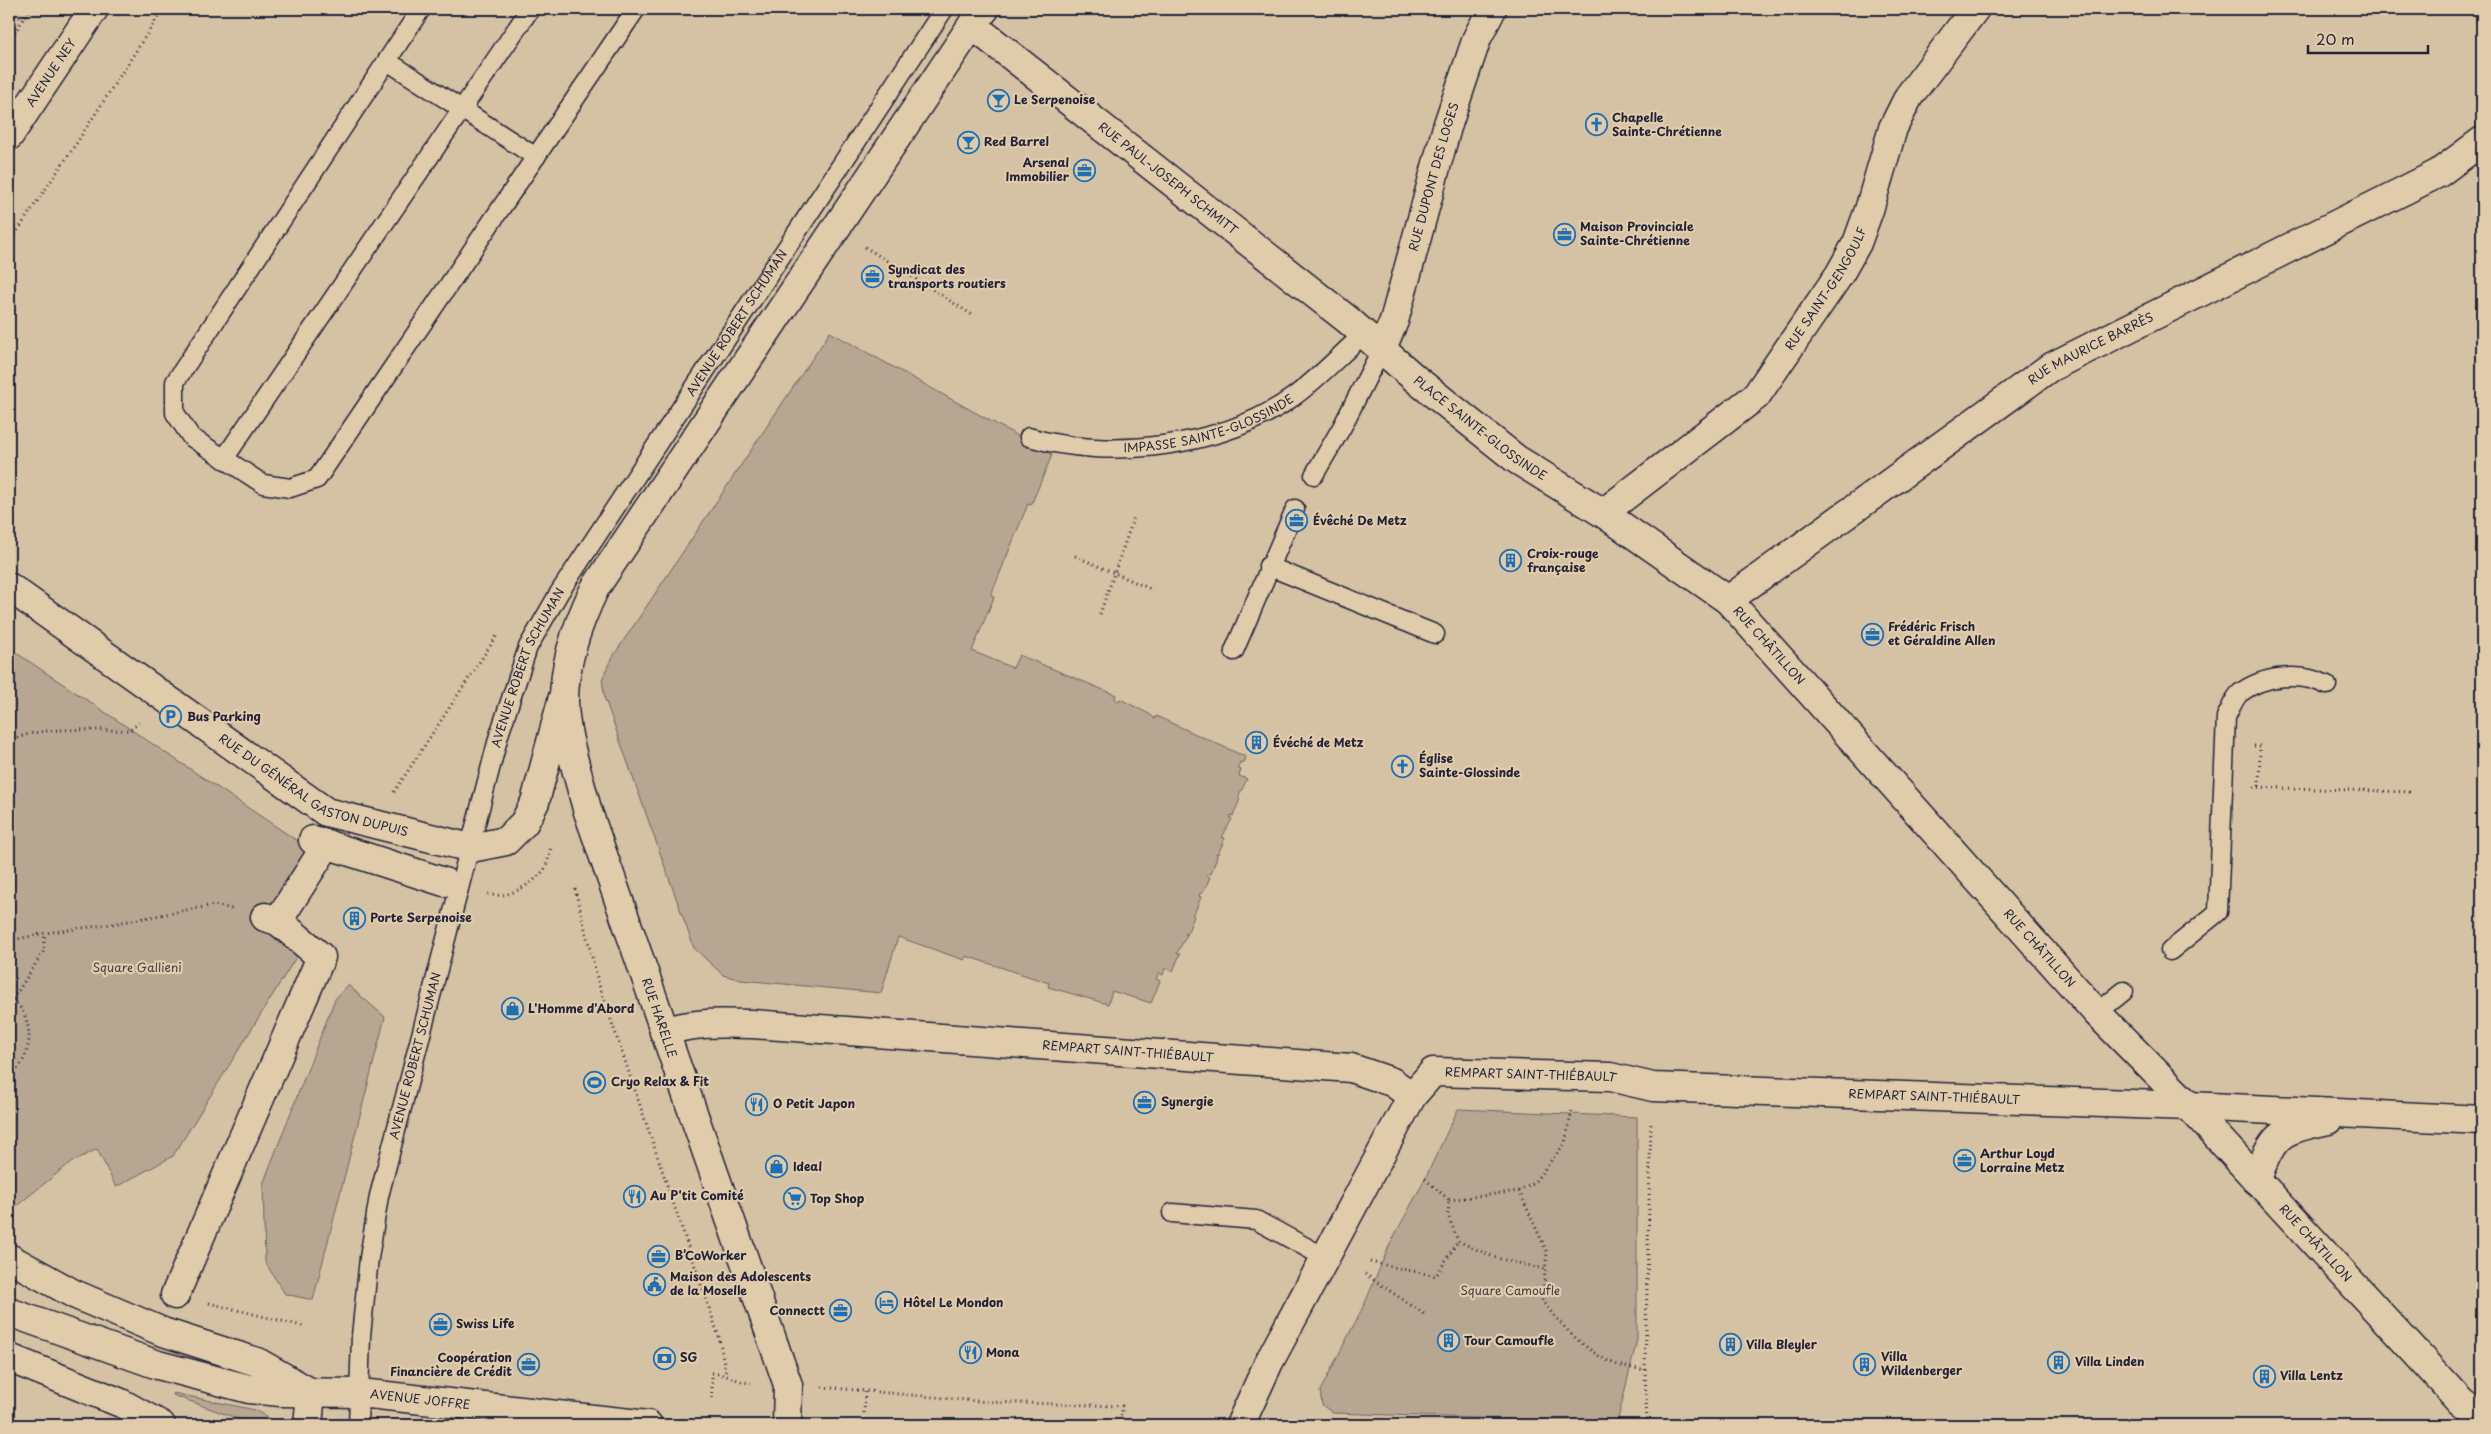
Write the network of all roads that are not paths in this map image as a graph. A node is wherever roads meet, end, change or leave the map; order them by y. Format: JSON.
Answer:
{"nodes":[{"id":1,"x":94,"y":9,"type":"edge"},
{"id":2,"x":421,"y":9,"type":"edge"},
{"id":3,"x":530,"y":9,"type":"edge"},
{"id":4,"x":636,"y":9,"type":"edge"},
{"id":5,"x":944,"y":9,"type":"edge"},
{"id":6,"x":1492,"y":9,"type":"edge"},
{"id":7,"x":1975,"y":9,"type":"edge"},
{"id":8,"x":978,"y":17,"type":"edge"},
{"id":9,"x":387,"y":61,"type":"junction"},
{"id":10,"x":462,"y":109,"type":"junction"},
{"id":11,"x":13,"y":122,"type":"edge"},
{"id":12,"x":2482,"y":141,"type":"edge"},
{"id":13,"x":536,"y":157,"type":"junction"},
{"id":14,"x":1373,"y":341,"type":"junction"},
{"id":15,"x":1029,"y":437,"type":"dead end"},
{"id":16,"x":224,"y":459,"type":"junction"},
{"id":17,"x":1314,"y":475,"type":"dead end"},
{"id":18,"x":1294,"y":509,"type":"dead end"},
{"id":19,"x":1603,"y":513,"type":"junction"},
{"id":20,"x":1268,"y":566,"type":"junction"},
{"id":21,"x":9,"y":587,"type":"edge"},
{"id":22,"x":1728,"y":600,"type":"junction"},
{"id":23,"x":1435,"y":634,"type":"dead end"},
{"id":24,"x":1234,"y":650,"type":"dead end"},
{"id":25,"x":2327,"y":685,"type":"dead end"},
{"id":26,"x":563,"y":696,"type":"junction"},
{"id":27,"x":471,"y":848,"type":"junction"},
{"id":28,"x":444,"y":882,"type":"dead end"},
{"id":29,"x":2170,"y":951,"type":"dead end"},
{"id":30,"x":2124,"y":991,"type":"dead end"},
{"id":31,"x":2097,"y":1013,"type":"junction"},
{"id":32,"x":664,"y":1032,"type":"junction"},
{"id":33,"x":1412,"y":1096,"type":"junction"},
{"id":34,"x":2189,"y":1106,"type":"junction"},
{"id":35,"x":2356,"y":1114,"type":"junction"},
{"id":36,"x":2482,"y":1120,"type":"edge"},
{"id":37,"x":2256,"y":1180,"type":"junction"},
{"id":38,"x":1172,"y":1213,"type":"dead end"},
{"id":39,"x":9,"y":1258,"type":"edge"},
{"id":40,"x":1326,"y":1258,"type":"junction"},
{"id":41,"x":174,"y":1295,"type":"dead end"},
{"id":42,"x":9,"y":1312,"type":"edge"},
{"id":43,"x":9,"y":1358,"type":"edge"},
{"id":44,"x":311,"y":1393,"type":"junction"},
{"id":45,"x":360,"y":1393,"type":"junction"},
{"id":46,"x":2460,"y":1414,"type":"edge"},
{"id":47,"x":2482,"y":1418,"type":"edge"},
{"id":48,"x":161,"y":1425,"type":"edge"},
{"id":49,"x":308,"y":1425,"type":"edge"},
{"id":50,"x":358,"y":1425,"type":"edge"},
{"id":51,"x":648,"y":1425,"type":"edge"},
{"id":52,"x":787,"y":1425,"type":"edge"},
{"id":53,"x":1240,"y":1425,"type":"edge"}],
"edges":[{"from":1,"to":11,"type":"street","name":"AVENUE NEY"},
{"from":2,"to":9,"type":"lane"},
{"from":3,"to":10,"type":"lane"},
{"from":4,"to":13,"type":"lane"},
{"from":5,"to":27,"type":"lane","name":"AVENUE ROBERT SCHUMAN"},
{"from":6,"to":14,"type":"street","name":"RUE DUPONT DES LOGES"},
{"from":7,"to":19,"type":"street","name":"RUE SAINT-GENGOULF"},
{"from":8,"to":14,"type":"street","name":"RUE PAUL-JOSEPH SCHMITT"},
{"from":8,"to":26,"type":"street","name":"RUE HARELLE"},
{"from":9,"to":10,"type":"lane"},
{"from":9,"to":16,"type":"lane"},
{"from":10,"to":13,"type":"lane"},
{"from":10,"to":16,"type":"lane"},
{"from":12,"to":22,"type":"street","name":"RUE MAURICE BARRÈS"},
{"from":13,"to":16,"type":"lane"},
{"from":14,"to":15,"type":"lane","name":"IMPASSE SAINTE-GLOSSINDE"},
{"from":14,"to":17,"type":"lane"},
{"from":14,"to":19,"type":"street","name":"PLACE SAINTE-GLOSSINDE"},
{"from":18,"to":20,"type":"lane"},
{"from":19,"to":22,"type":"street","name":"RUE CHÂTILLON"},
{"from":20,"to":23,"type":"lane"},
{"from":20,"to":24,"type":"lane"},
{"from":21,"to":27,"type":"street","name":"RUE DU GÉNÉRAL GASTON DUPUIS"},
{"from":22,"to":31,"type":"street","name":"RUE CHÂTILLON"},
{"from":25,"to":29,"type":"lane"},
{"from":26,"to":27,"type":"street","name":"RUE DU GÉNÉRAL GASTON DUPUIS"},
{"from":26,"to":32,"type":"street","name":"RUE HARELLE"},
{"from":27,"to":45,"type":"lane","name":"AVENUE ROBERT SCHUMAN"},
{"from":28,"to":41,"type":"street"},
{"from":30,"to":31,"type":"lane"},
{"from":31,"to":34,"type":"street","name":"RUE CHÂTILLON"},
{"from":32,"to":33,"type":"street","name":"REMPART SAINT-THIÉBAULT"},
{"from":32,"to":52,"type":"street","name":"RUE HARELLE"},
{"from":33,"to":34,"type":"street","name":"REMPART SAINT-THIÉBAULT"},
{"from":33,"to":40,"type":"street"},
{"from":34,"to":35,"type":"street","name":"REMPART SAINT-THIÉBAULT"},
{"from":34,"to":37,"type":"street","name":"RUE CHÂTILLON"},
{"from":35,"to":36,"type":"street","name":"REMPART SAINT-THIÉBAULT"},
{"from":35,"to":37,"type":"street","name":"REMPART SAINT-THIÉBAULT"},
{"from":37,"to":46,"type":"street","name":"RUE CHÂTILLON"},
{"from":38,"to":40,"type":"lane"},
{"from":39,"to":44,"type":"street","name":"AVENUE JOFFRE"},
{"from":40,"to":53,"type":"street"},
{"from":42,"to":44,"type":"street","name":"AVENUE JOFFRE"},
{"from":43,"to":48,"type":"street"},
{"from":44,"to":45,"type":"street","name":"AVENUE JOFFRE"},
{"from":44,"to":49,"type":"street"},
{"from":45,"to":50,"type":"lane","name":"AVENUE ROBERT SCHUMAN"},
{"from":45,"to":51,"type":"street","name":"AVENUE JOFFRE"},
{"from":46,"to":47,"type":"street","name":"RUE CHÂTILLON"}]}
